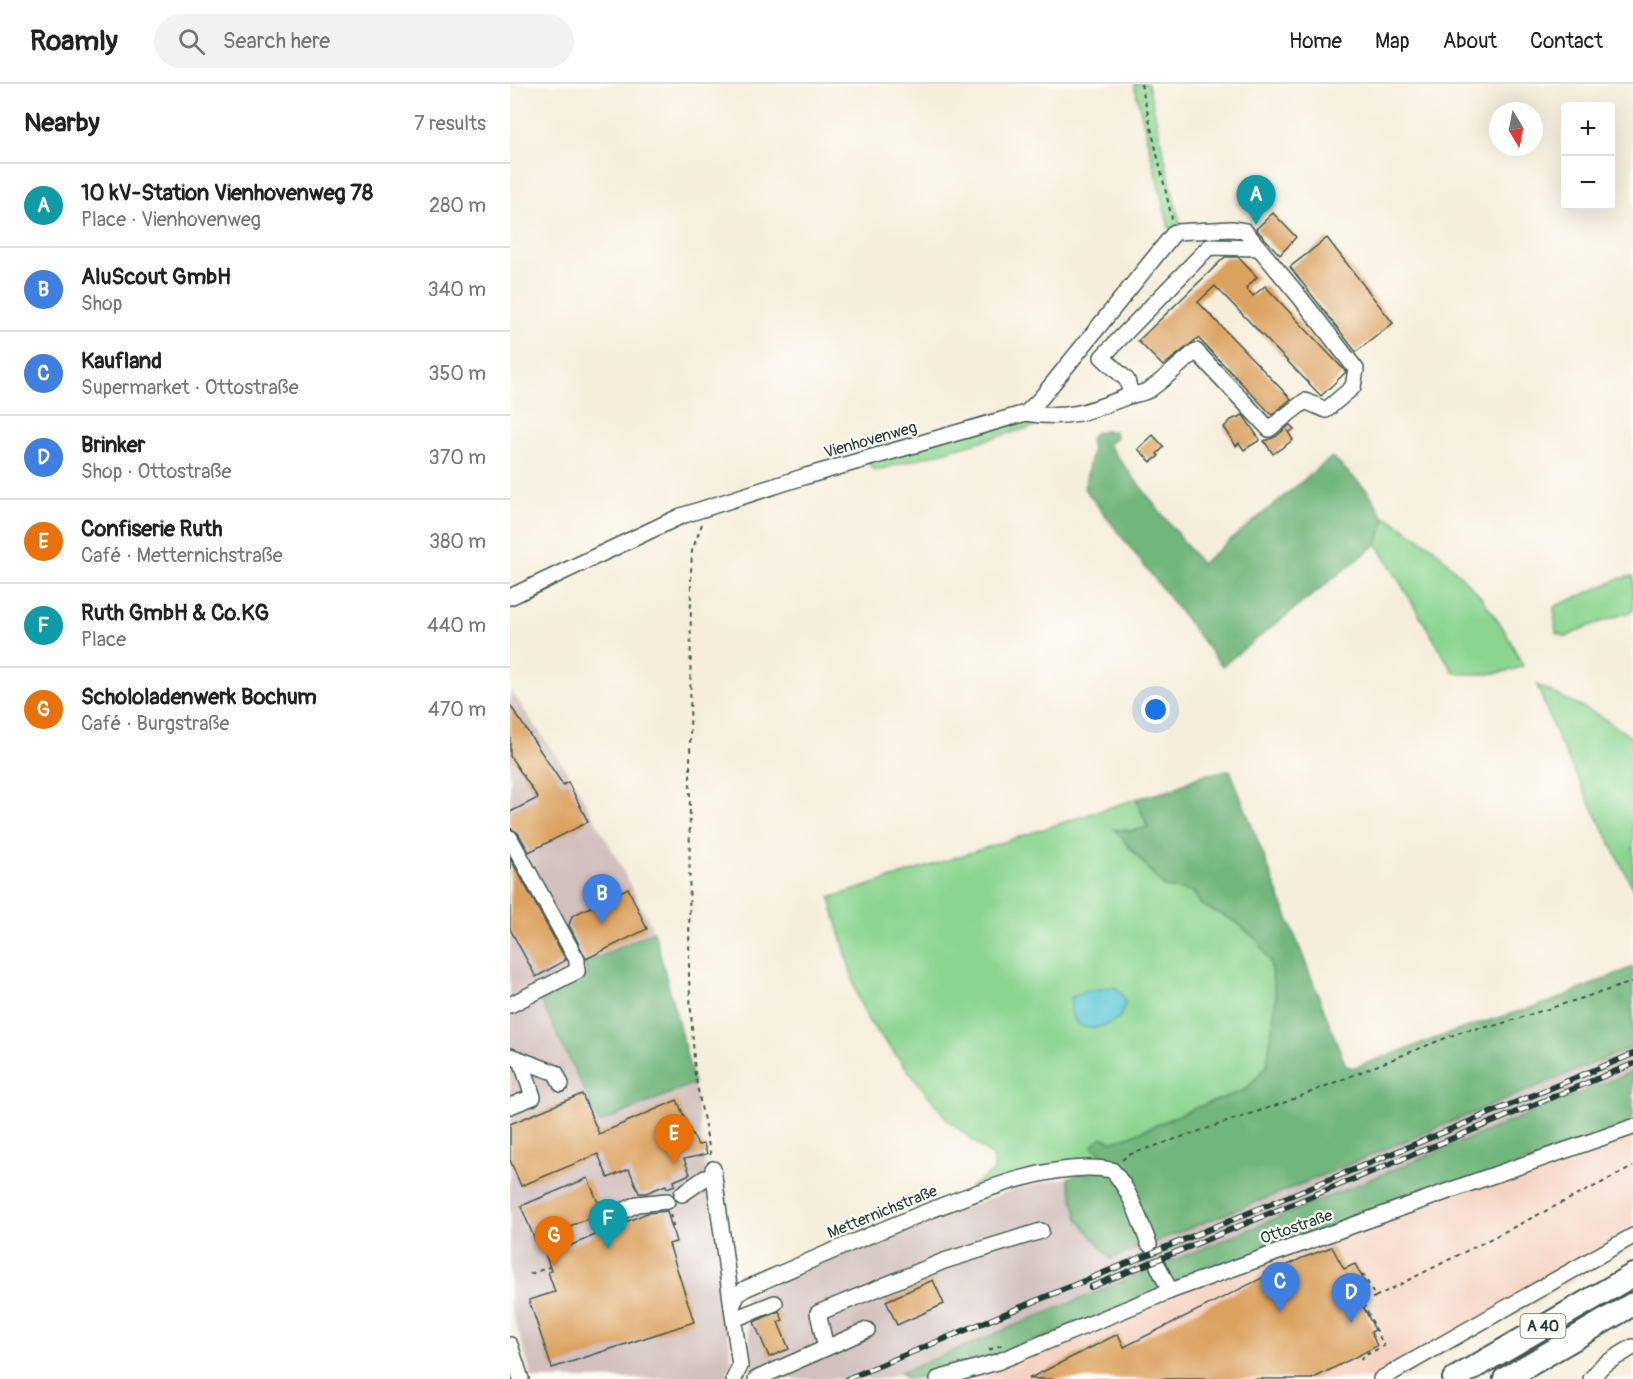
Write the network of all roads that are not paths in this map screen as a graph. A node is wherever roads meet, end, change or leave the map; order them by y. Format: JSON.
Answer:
{"nodes":[{"id":1,"x":1259,"y":248,"type":"junction"},
{"id":2,"x":1131,"y":395,"type":"junction"},
{"id":3,"x":1026,"y":413,"type":"junction"},
{"id":4,"x":510,"y":597,"type":"edge"},
{"id":5,"x":510,"y":838,"type":"edge"},
{"id":6,"x":510,"y":1005,"type":"edge"},
{"id":7,"x":516,"y":1058,"type":"edge"},
{"id":8,"x":561,"y":1084,"type":"dead end"},
{"id":9,"x":510,"y":1106,"type":"edge"},
{"id":10,"x":1633,"y":1127,"type":"edge"},
{"id":11,"x":682,"y":1194,"type":"dead end"},
{"id":12,"x":667,"y":1201,"type":"dead end"},
{"id":13,"x":621,"y":1212,"type":"dead end"},
{"id":14,"x":1041,"y":1231,"type":"dead end"},
{"id":15,"x":1633,"y":1236,"type":"edge"},
{"id":16,"x":1149,"y":1244,"type":"tunnel mouth"},
{"id":17,"x":1158,"y":1266,"type":"tunnel mouth"},
{"id":18,"x":1633,"y":1275,"type":"edge"},
{"id":19,"x":1170,"y":1291,"type":"junction"},
{"id":20,"x":774,"y":1303,"type":"dead end"},
{"id":21,"x":1633,"y":1304,"type":"edge"},
{"id":22,"x":733,"y":1313,"type":"junction"},
{"id":23,"x":867,"y":1330,"type":"dead end"},
{"id":24,"x":510,"y":1345,"type":"edge"},
{"id":25,"x":1633,"y":1347,"type":"edge"},
{"id":26,"x":826,"y":1348,"type":"junction"},
{"id":27,"x":973,"y":1376,"type":"edge"},
{"id":28,"x":521,"y":1379,"type":"edge"},
{"id":29,"x":734,"y":1379,"type":"edge"},
{"id":30,"x":756,"y":1379,"type":"edge"},
{"id":31,"x":938,"y":1379,"type":"edge"},
{"id":32,"x":1382,"y":1379,"type":"edge"},
{"id":33,"x":1454,"y":1379,"type":"edge"},
{"id":34,"x":1505,"y":1379,"type":"edge"},
{"id":35,"x":1591,"y":1379,"type":"edge"}],
"edges":[{"from":1,"to":2,"type":"street"},
{"from":1,"to":2,"type":"street"},
{"from":1,"to":3,"type":"street"},
{"from":2,"to":3,"type":"street"},
{"from":3,"to":4,"type":"street","name":"Vienhovenweg"},
{"from":5,"to":6,"type":"street"},
{"from":7,"to":8,"type":"street"},
{"from":7,"to":9,"type":"street"},
{"from":10,"to":19,"type":"street","name":"Ottostraße"},
{"from":11,"to":22,"type":"street"},
{"from":12,"to":13,"type":"street"},
{"from":14,"to":26,"type":"street"},
{"from":15,"to":32,"type":"street"},
{"from":16,"to":22,"type":"street","name":"Metternichstraße"},
{"from":17,"to":19,"type":"street"},
{"from":18,"to":33,"type":"highway","number":"A 40"},
{"from":19,"to":27,"type":"street","name":"Ottostraße"},
{"from":20,"to":22,"type":"street"},
{"from":21,"to":34,"type":"highway","number":"A 40"},
{"from":22,"to":29,"type":"street"},
{"from":23,"to":26,"type":"street"},
{"from":24,"to":28,"type":"street"},
{"from":25,"to":35,"type":"street"},
{"from":26,"to":30,"type":"street"},
{"from":27,"to":31,"type":"street","name":"Ottostraße"}]}
